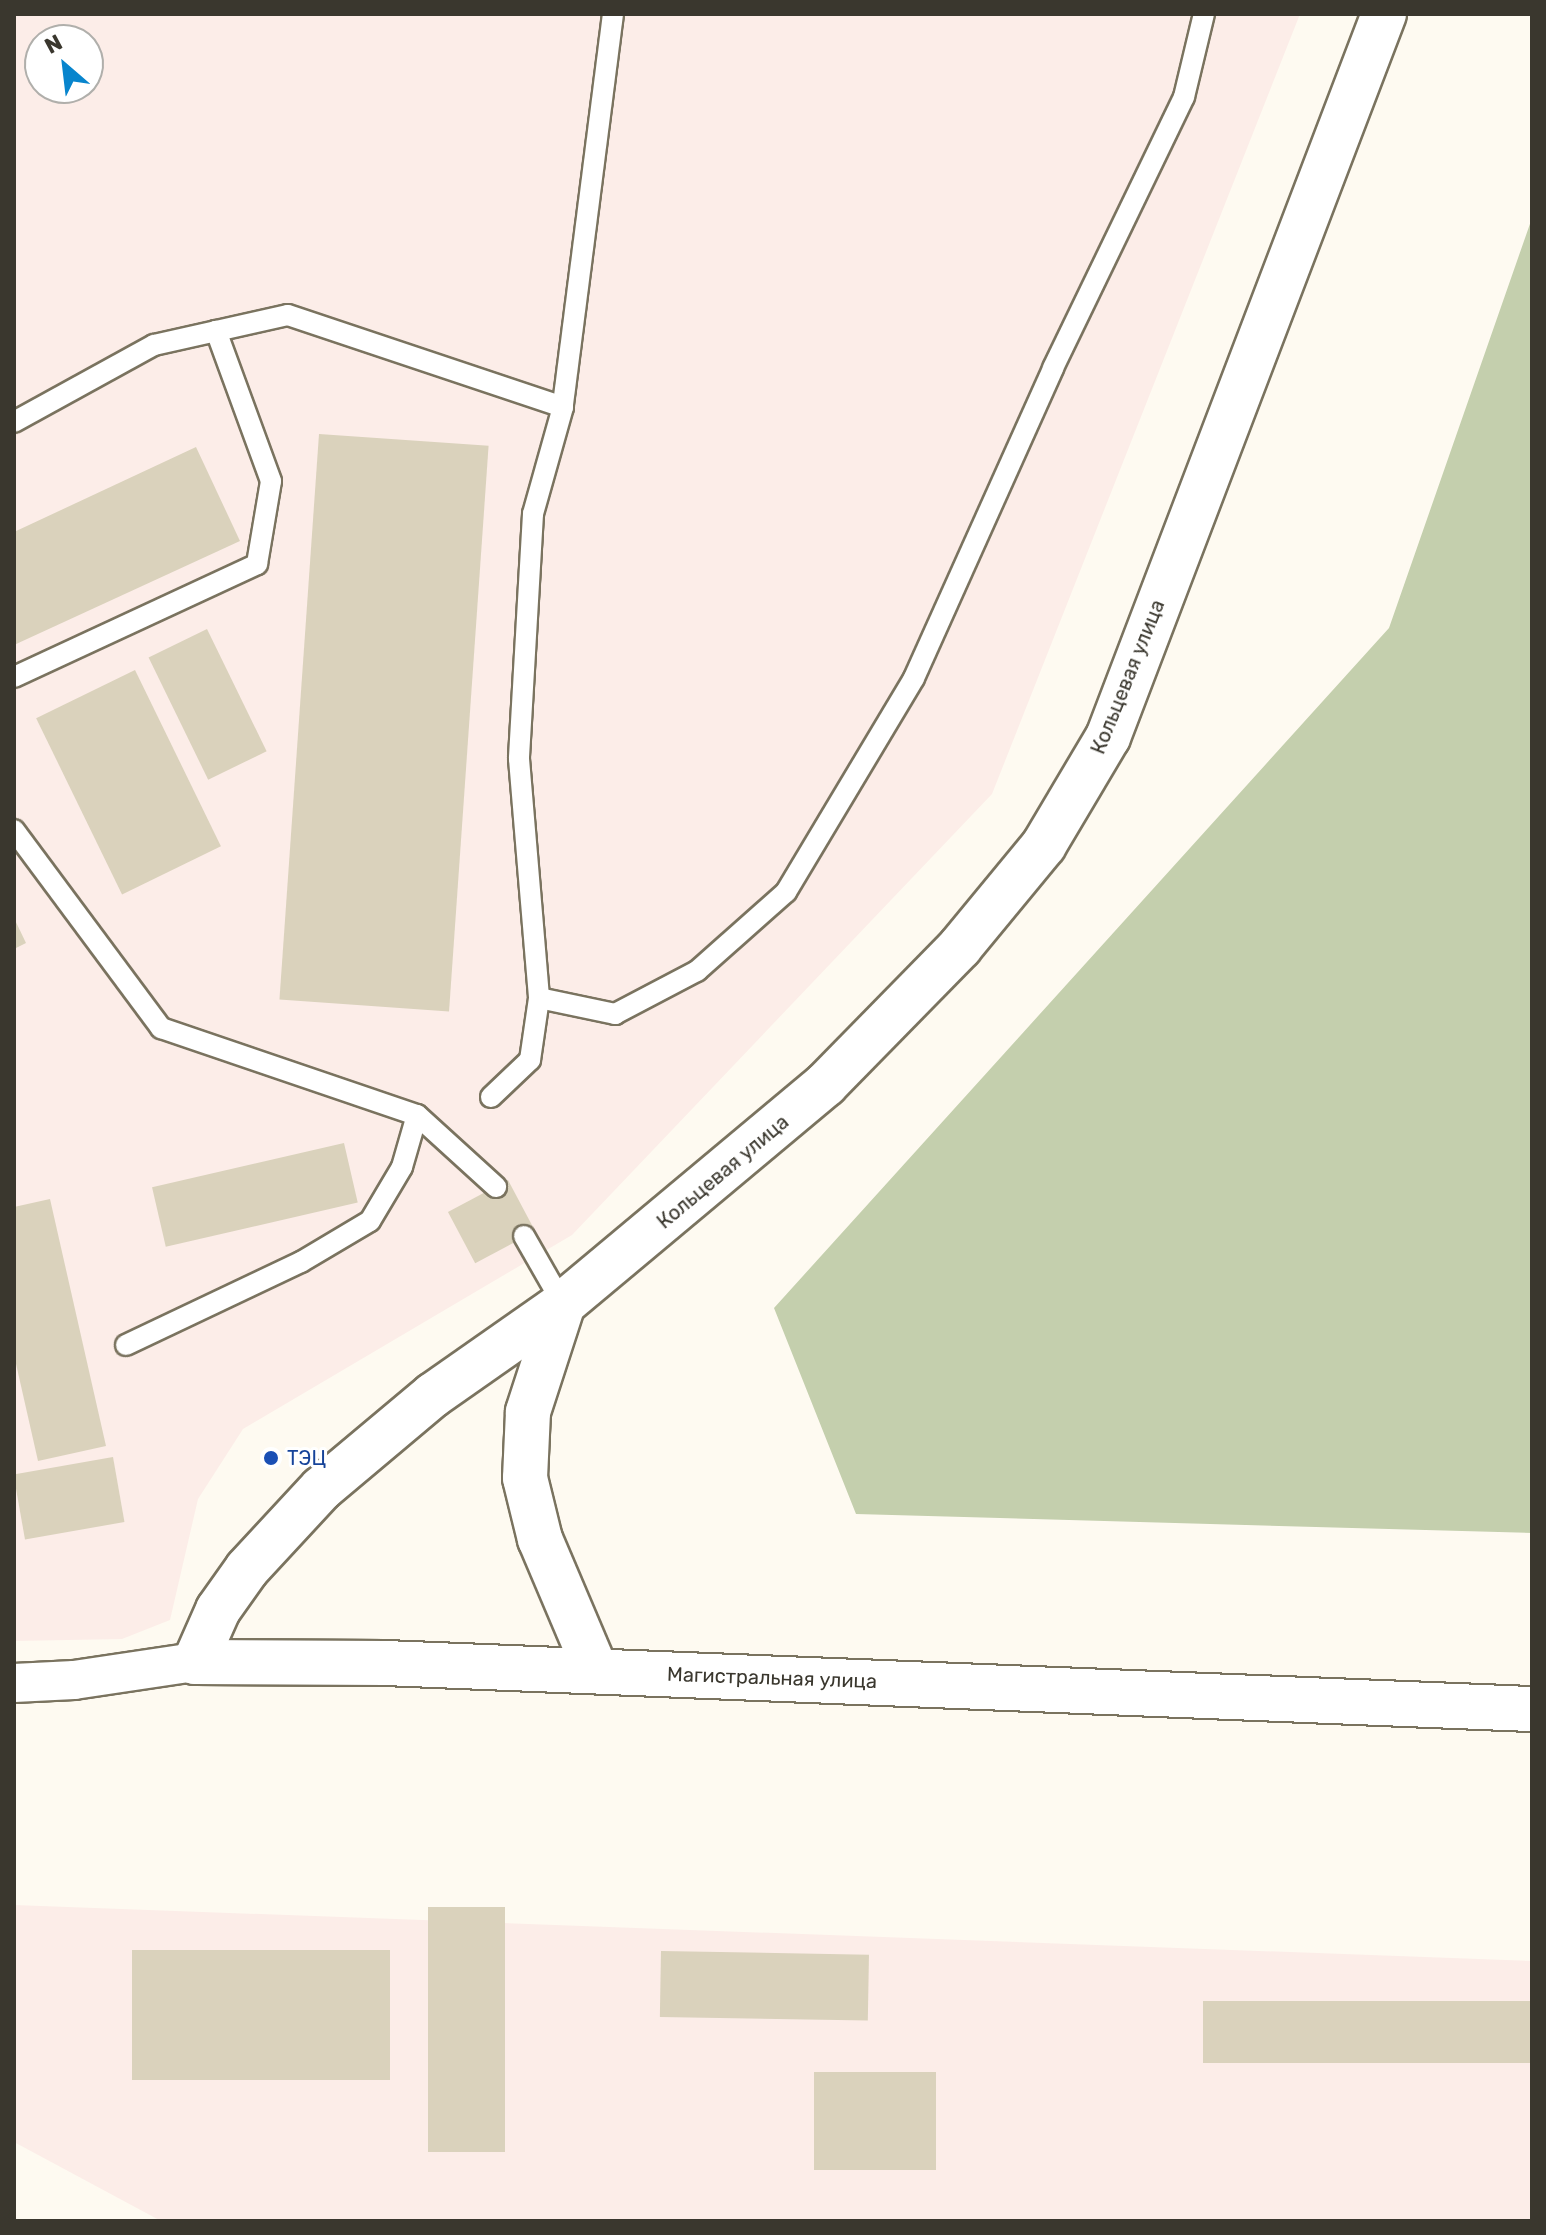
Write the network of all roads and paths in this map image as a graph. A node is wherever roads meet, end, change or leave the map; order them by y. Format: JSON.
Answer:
{"nodes":[{"id":1,"x":613,"y":14,"type":"edge"},
{"id":2,"x":1204,"y":14,"type":"edge"},
{"id":3,"x":1384,"y":14,"type":"edge"},
{"id":4,"x":216,"y":331,"type":"junction"},
{"id":5,"x":563,"y":407,"type":"junction"},
{"id":6,"x":14,"y":422,"type":"edge"},
{"id":7,"x":14,"y":677,"type":"edge"},
{"id":8,"x":14,"y":830,"type":"edge"},
{"id":9,"x":539,"y":998,"type":"junction"},
{"id":10,"x":491,"y":1097,"type":"dead end"},
{"id":11,"x":417,"y":1115,"type":"junction"},
{"id":12,"x":496,"y":1187,"type":"dead end"},
{"id":13,"x":524,"y":1236,"type":"dead end"},
{"id":14,"x":563,"y":1304,"type":"junction"},
{"id":15,"x":126,"y":1345,"type":"dead end"},
{"id":16,"x":195,"y":1662,"type":"junction"},
{"id":17,"x":596,"y":1671,"type":"junction"},
{"id":18,"x":14,"y":1683,"type":"edge"},
{"id":19,"x":1532,"y":1709,"type":"edge"}],
"edges":[{"from":1,"to":5,"type":"lane"},
{"from":2,"to":9,"type":"lane"},
{"from":3,"to":14,"type":"street","name":"Кольцевая улица"},
{"from":4,"to":5,"type":"lane"},
{"from":4,"to":6,"type":"lane"},
{"from":4,"to":7,"type":"lane"},
{"from":5,"to":9,"type":"lane"},
{"from":8,"to":11,"type":"lane"},
{"from":9,"to":10,"type":"lane"},
{"from":11,"to":12,"type":"lane"},
{"from":11,"to":15,"type":"lane"},
{"from":13,"to":14,"type":"lane"},
{"from":14,"to":16,"type":"street","name":"Кольцевая улица"},
{"from":14,"to":17,"type":"street"},
{"from":16,"to":17,"type":"street","name":"Магистральная улица"},
{"from":16,"to":18,"type":"street","name":"Магистральная улица"},
{"from":17,"to":19,"type":"street","name":"Магистральная улица"}]}
